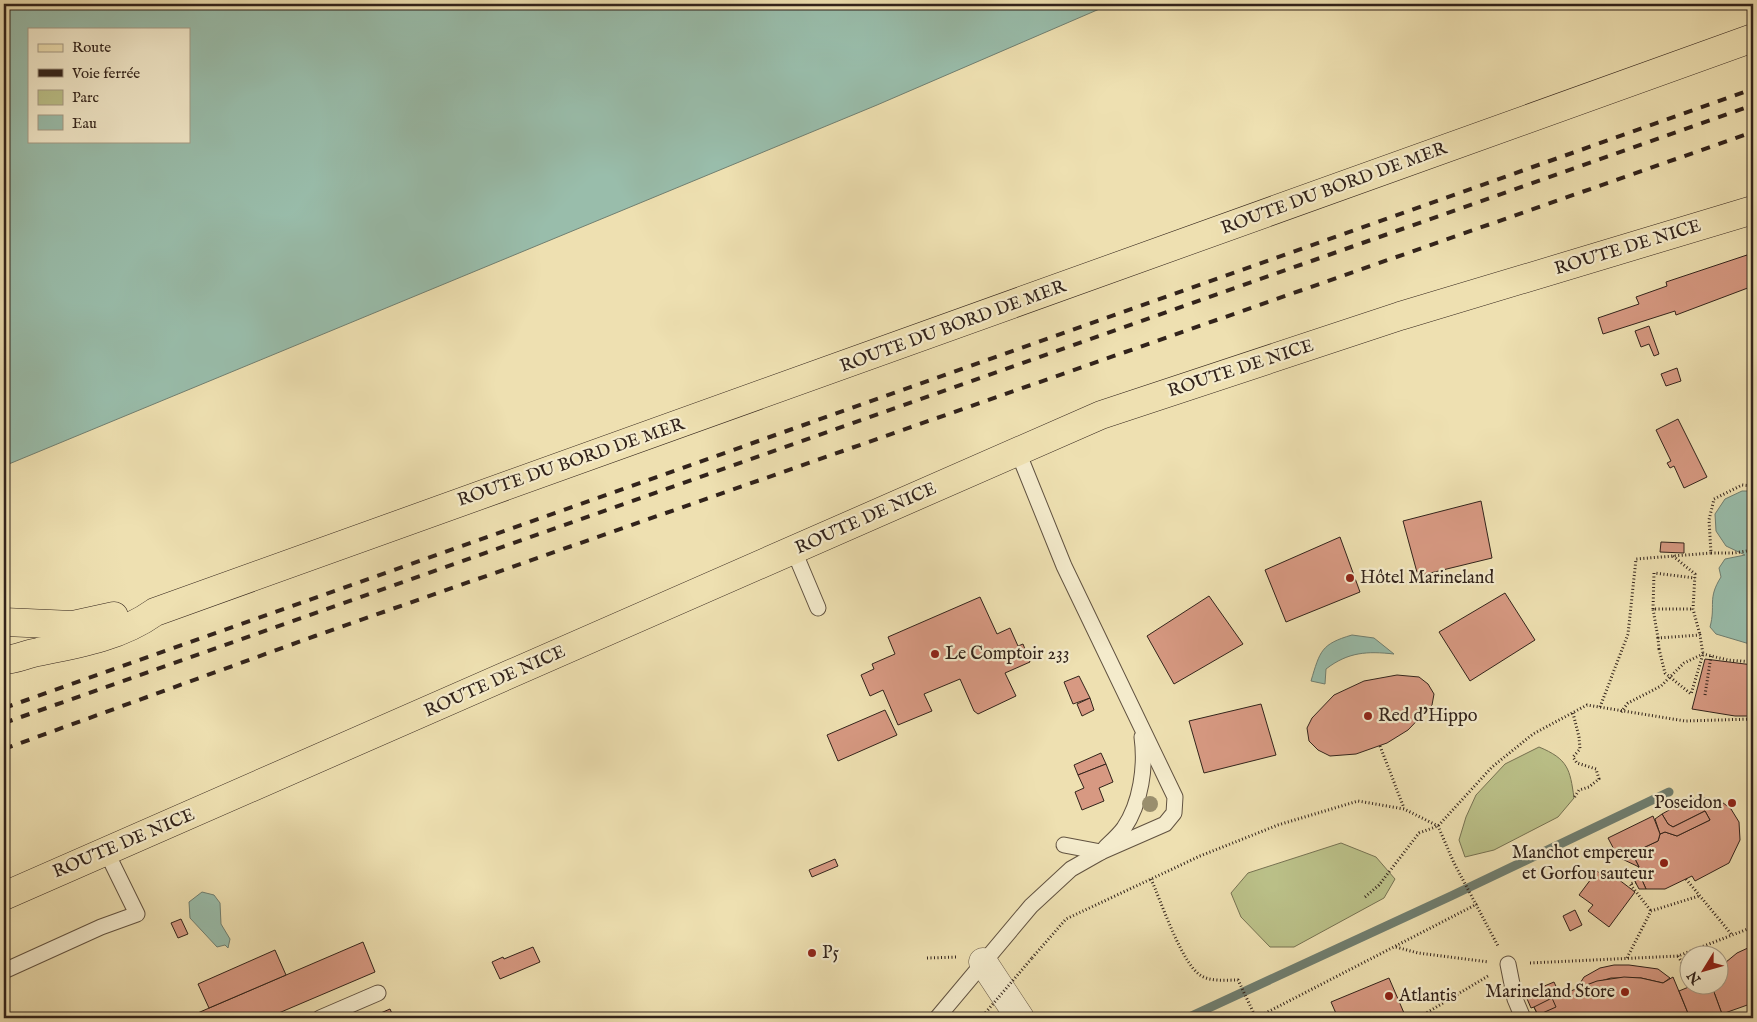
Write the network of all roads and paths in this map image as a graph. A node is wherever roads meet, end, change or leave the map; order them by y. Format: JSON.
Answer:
{"nodes":[{"id":1,"x":1752,"y":39,"type":"edge"},
{"id":2,"x":1753,"y":210,"type":"edge"},
{"id":3,"x":1018,"y":452,"type":"junction"},
{"id":4,"x":1753,"y":486,"type":"edge"},
{"id":5,"x":1753,"y":550,"type":"edge"},
{"id":6,"x":794,"y":551,"type":"junction"},
{"id":7,"x":1711,"y":553,"type":"junction"},
{"id":8,"x":1673,"y":556,"type":"junction"},
{"id":9,"x":1695,"y":578,"type":"junction"},
{"id":10,"x":818,"y":608,"type":"dead end"},
{"id":11,"x":1693,"y":608,"type":"junction"},
{"id":12,"x":1654,"y":610,"type":"junction"},
{"id":13,"x":155,"y":612,"type":"junction"},
{"id":14,"x":8,"y":622,"type":"edge"},
{"id":15,"x":1700,"y":635,"type":"junction"},
{"id":16,"x":1658,"y":638,"type":"junction"},
{"id":17,"x":1703,"y":654,"type":"junction"},
{"id":18,"x":1711,"y":656,"type":"junction"},
{"id":19,"x":7,"y":660,"type":"edge"},
{"id":20,"x":1753,"y":662,"type":"edge"},
{"id":21,"x":1705,"y":695,"type":"dead end"},
{"id":22,"x":1600,"y":707,"type":"junction"},
{"id":23,"x":1621,"y":712,"type":"junction"},
{"id":24,"x":1573,"y":713,"type":"junction"},
{"id":25,"x":1753,"y":719,"type":"edge"},
{"id":26,"x":1141,"y":728,"type":"junction"},
{"id":27,"x":1380,"y":746,"type":"dead end"},
{"id":28,"x":1574,"y":798,"type":"dead end"},
{"id":29,"x":1404,"y":809,"type":"junction"},
{"id":30,"x":1438,"y":826,"type":"junction"},
{"id":31,"x":1064,"y":845,"type":"dead end"},
{"id":32,"x":106,"y":851,"type":"junction"},
{"id":33,"x":1102,"y":852,"type":"junction"},
{"id":34,"x":1151,"y":879,"type":"junction"},
{"id":35,"x":1686,"y":879,"type":"dead end"},
{"id":36,"x":1636,"y":882,"type":"dead end"},
{"id":37,"x":4,"y":896,"type":"edge"},
{"id":38,"x":1699,"y":896,"type":"junction"},
{"id":39,"x":1365,"y":897,"type":"dead end"},
{"id":40,"x":1477,"y":904,"type":"junction"},
{"id":41,"x":1651,"y":911,"type":"junction"},
{"id":42,"x":1753,"y":926,"type":"edge"},
{"id":43,"x":1732,"y":935,"type":"junction"},
{"id":44,"x":1396,"y":946,"type":"junction"},
{"id":45,"x":1678,"y":956,"type":"junction"},
{"id":46,"x":1627,"y":958,"type":"junction"},
{"id":47,"x":1680,"y":959,"type":"edge"},
{"id":48,"x":983,"y":962,"type":"junction"},
{"id":49,"x":1508,"y":964,"type":"junction"},
{"id":50,"x":4,"y":970,"type":"edge"},
{"id":51,"x":378,"y":993,"type":"dead end"},
{"id":52,"x":320,"y":1018,"type":"edge"},
{"id":53,"x":937,"y":1018,"type":"edge"},
{"id":54,"x":981,"y":1018,"type":"edge"},
{"id":55,"x":1020,"y":1018,"type":"edge"},
{"id":56,"x":1418,"y":1018,"type":"edge"},
{"id":57,"x":1523,"y":1018,"type":"edge"}],
"edges":[{"from":1,"to":13,"type":"main road","name":"ROUTE DU BORD DE MER"},
{"from":2,"to":3,"type":"main road","name":"ROUTE DE NICE"},
{"from":3,"to":6,"type":"main road","name":"ROUTE DE NICE"},
{"from":3,"to":26,"type":"lane"},
{"from":4,"to":7,"type":"path"},
{"from":5,"to":7,"type":"path"},
{"from":6,"to":10,"type":"lane"},
{"from":6,"to":32,"type":"main road","name":"ROUTE DE NICE"},
{"from":7,"to":8,"type":"path"},
{"from":8,"to":9,"type":"path"},
{"from":8,"to":22,"type":"path"},
{"from":9,"to":11,"type":"path"},
{"from":9,"to":12,"type":"path"},
{"from":11,"to":12,"type":"path"},
{"from":11,"to":15,"type":"path"},
{"from":12,"to":16,"type":"path"},
{"from":13,"to":14,"type":"main road","name":"ROUTE DU BORD DE MER"},
{"from":13,"to":19,"type":"main road","name":"ROUTE DU BORD DE MER"},
{"from":14,"to":19,"type":"main road","name":"ROUTE DU BORD DE MER"},
{"from":15,"to":16,"type":"path"},
{"from":15,"to":17,"type":"path"},
{"from":16,"to":17,"type":"path","bridge":true},
{"from":17,"to":18,"type":"path"},
{"from":17,"to":23,"type":"path"},
{"from":18,"to":20,"type":"path"},
{"from":18,"to":21,"type":"path"},
{"from":22,"to":23,"type":"path"},
{"from":22,"to":24,"type":"path"},
{"from":23,"to":25,"type":"path"},
{"from":24,"to":28,"type":"path"},
{"from":24,"to":30,"type":"path"},
{"from":26,"to":33,"type":"lane"},
{"from":26,"to":33,"type":"lane"},
{"from":27,"to":29,"type":"path"},
{"from":29,"to":30,"type":"path"},
{"from":29,"to":34,"type":"path"},
{"from":30,"to":39,"type":"path"},
{"from":30,"to":40,"type":"path"},
{"from":31,"to":33,"type":"lane"},
{"from":32,"to":37,"type":"main road","name":"ROUTE DE NICE"},
{"from":32,"to":50,"type":"lane"},
{"from":33,"to":48,"type":"lane"},
{"from":34,"to":44,"type":"path"},
{"from":34,"to":54,"type":"path","bridge":true},
{"from":35,"to":38,"type":"path"},
{"from":36,"to":41,"type":"path"},
{"from":38,"to":41,"type":"path"},
{"from":38,"to":43,"type":"path"},
{"from":40,"to":44,"type":"path"},
{"from":40,"to":49,"type":"path"},
{"from":41,"to":46,"type":"path"},
{"from":42,"to":43,"type":"path"},
{"from":43,"to":45,"type":"path"},
{"from":44,"to":49,"type":"path"},
{"from":45,"to":46,"type":"path"},
{"from":45,"to":47,"type":"path"},
{"from":46,"to":49,"type":"path"},
{"from":48,"to":53,"type":"lane"},
{"from":48,"to":55,"type":"street"},
{"from":49,"to":56,"type":"path"},
{"from":49,"to":57,"type":"lane"},
{"from":51,"to":52,"type":"lane"}]}
